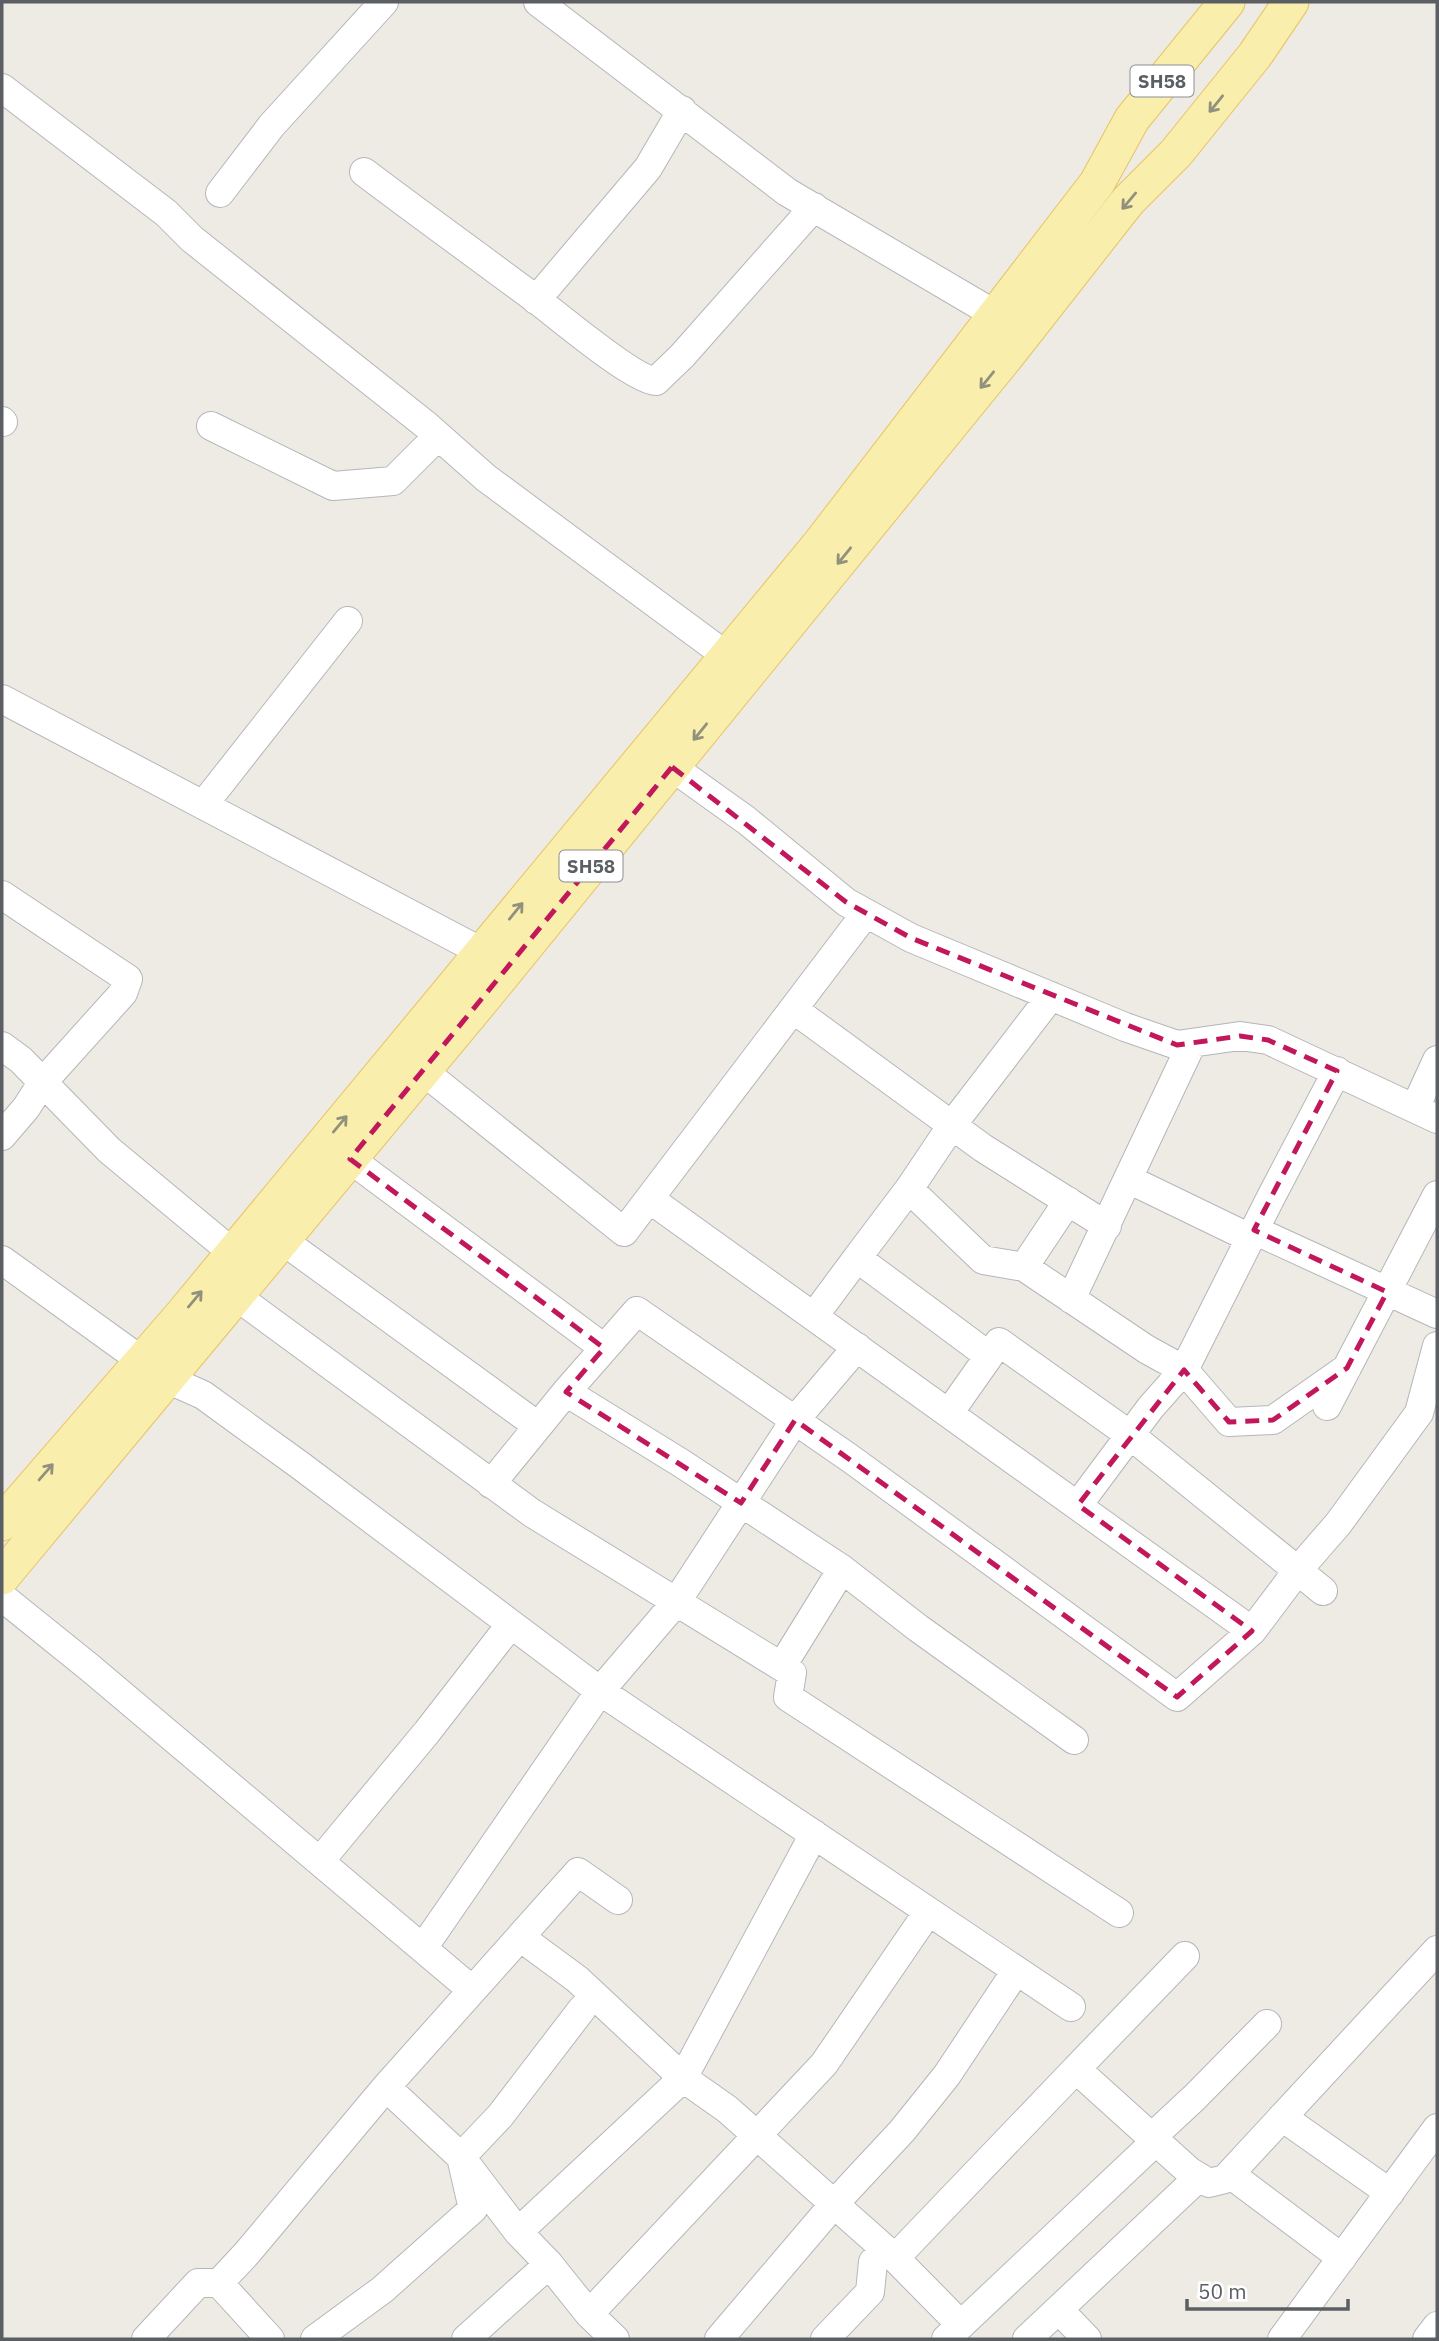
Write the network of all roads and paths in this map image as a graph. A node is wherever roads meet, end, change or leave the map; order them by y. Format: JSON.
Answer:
{"nodes":[{"id":1,"x":384,"y":2,"type":"edge"},
{"id":2,"x":538,"y":2,"type":"edge"},
{"id":3,"x":1291,"y":2,"type":"edge"},
{"id":4,"x":1218,"y":12,"type":"edge"},
{"id":5,"x":2,"y":88,"type":"edge"},
{"id":6,"x":682,"y":110,"type":"junction"},
{"id":7,"x":364,"y":172,"type":"dead end"},
{"id":8,"x":220,"y":193,"type":"dead end"},
{"id":9,"x":814,"y":208,"type":"junction"},
{"id":10,"x":536,"y":300,"type":"junction"},
{"id":11,"x":996,"y":315,"type":"junction"},
{"id":12,"x":211,"y":426,"type":"dead end"},
{"id":13,"x":438,"y":436,"type":"junction"},
{"id":14,"x":348,"y":621,"type":"dead end"},
{"id":15,"x":738,"y":664,"type":"junction"},
{"id":16,"x":2,"y":699,"type":"edge"},
{"id":17,"x":672,"y":767,"type":"junction"},
{"id":18,"x":204,"y":804,"type":"junction"},
{"id":19,"x":2,"y":895,"type":"edge"},
{"id":20,"x":866,"y":913,"type":"junction"},
{"id":21,"x":482,"y":952,"type":"junction"},
{"id":22,"x":1051,"y":996,"type":"junction"},
{"id":23,"x":793,"y":1009,"type":"junction"},
{"id":24,"x":1192,"y":1043,"type":"junction"},
{"id":25,"x":2,"y":1046,"type":"edge"},
{"id":26,"x":1437,"y":1060,"type":"edge"},
{"id":27,"x":422,"y":1071,"type":"junction"},
{"id":28,"x":1337,"y":1071,"type":"junction"},
{"id":29,"x":42,"y":1083,"type":"junction"},
{"id":30,"x":1426,"y":1114,"type":"edge"},
{"id":31,"x":953,"y":1125,"type":"junction"},
{"id":32,"x":2,"y":1136,"type":"edge"},
{"id":33,"x":350,"y":1159,"type":"junction"},
{"id":34,"x":1128,"y":1180,"type":"junction"},
{"id":35,"x":909,"y":1189,"type":"junction"},
{"id":36,"x":1437,"y":1195,"type":"edge"},
{"id":37,"x":651,"y":1199,"type":"junction"},
{"id":38,"x":1068,"y":1201,"type":"junction"},
{"id":39,"x":1107,"y":1226,"type":"junction"},
{"id":40,"x":1252,"y":1234,"type":"junction"},
{"id":41,"x":282,"y":1240,"type":"junction"},
{"id":42,"x":233,"y":1253,"type":"junction"},
{"id":43,"x":857,"y":1258,"type":"junction"},
{"id":44,"x":2,"y":1260,"type":"edge"},
{"id":45,"x":1024,"y":1267,"type":"junction"},
{"id":46,"x":1387,"y":1292,"type":"junction"},
{"id":47,"x":236,"y":1296,"type":"junction"},
{"id":48,"x":1071,"y":1299,"type":"junction"},
{"id":49,"x":1437,"y":1314,"type":"edge"},
{"id":50,"x":814,"y":1316,"type":"junction"},
{"id":51,"x":1437,"y":1346,"type":"edge"},
{"id":52,"x":857,"y":1347,"type":"junction"},
{"id":53,"x":604,"y":1348,"type":"junction"},
{"id":54,"x":989,"y":1356,"type":"junction"},
{"id":55,"x":1347,"y":1368,"type":"junction"},
{"id":56,"x":155,"y":1370,"type":"junction"},
{"id":57,"x":1184,"y":1370,"type":"junction"},
{"id":58,"x":565,"y":1392,"type":"junction"},
{"id":59,"x":1327,"y":1406,"type":"dead end"},
{"id":60,"x":949,"y":1413,"type":"junction"},
{"id":61,"x":795,"y":1420,"type":"junction"},
{"id":62,"x":538,"y":1426,"type":"junction"},
{"id":63,"x":1130,"y":1435,"type":"junction"},
{"id":64,"x":491,"y":1484,"type":"junction"},
{"id":65,"x":741,"y":1503,"type":"junction"},
{"id":66,"x":1078,"y":1505,"type":"junction"},
{"id":67,"x":2,"y":1523,"type":"edge"},
{"id":68,"x":842,"y":1569,"type":"junction"},
{"id":69,"x":1298,"y":1570,"type":"junction"},
{"id":70,"x":2,"y":1577,"type":"edge"},
{"id":71,"x":1323,"y":1591,"type":"dead end"},
{"id":72,"x":2,"y":1597,"type":"edge"},
{"id":73,"x":677,"y":1601,"type":"junction"},
{"id":74,"x":511,"y":1624,"type":"junction"},
{"id":75,"x":1252,"y":1631,"type":"junction"},
{"id":76,"x":782,"y":1667,"type":"junction"},
{"id":77,"x":600,"y":1691,"type":"junction"},
{"id":78,"x":1074,"y":1740,"type":"dead end"},
{"id":79,"x":814,"y":1834,"type":"junction"},
{"id":80,"x":320,"y":1861,"type":"junction"},
{"id":81,"x":618,"y":1900,"type":"dead end"},
{"id":82,"x":928,"y":1912,"type":"junction"},
{"id":83,"x":1119,"y":1913,"type":"dead end"},
{"id":84,"x":520,"y":1937,"type":"junction"},
{"id":85,"x":422,"y":1948,"type":"junction"},
{"id":86,"x":1437,"y":1950,"type":"edge"},
{"id":87,"x":1185,"y":1956,"type":"dead end"},
{"id":88,"x":1016,"y":1971,"type":"junction"},
{"id":89,"x":472,"y":1990,"type":"junction"},
{"id":90,"x":1071,"y":2007,"type":"dead end"},
{"id":91,"x":582,"y":2009,"type":"dead end"},
{"id":92,"x":1267,"y":2024,"type":"dead end"},
{"id":93,"x":1076,"y":2069,"type":"junction"},
{"id":94,"x":683,"y":2078,"type":"junction"},
{"id":95,"x":386,"y":2087,"type":"junction"},
{"id":96,"x":1282,"y":2117,"type":"junction"},
{"id":97,"x":1437,"y":2127,"type":"edge"},
{"id":98,"x":758,"y":2136,"type":"junction"},
{"id":99,"x":1153,"y":2139,"type":"junction"},
{"id":100,"x":461,"y":2157,"type":"junction"},
{"id":101,"x":1230,"y":2174,"type":"junction"},
{"id":102,"x":1199,"y":2177,"type":"junction"},
{"id":103,"x":1390,"y":2193,"type":"junction"},
{"id":104,"x":834,"y":2204,"type":"junction"},
{"id":105,"x":518,"y":2232,"type":"junction"},
{"id":106,"x":895,"y":2258,"type":"junction"},
{"id":107,"x":1342,"y":2258,"type":"junction"},
{"id":108,"x":549,"y":2264,"type":"junction"},
{"id":109,"x":219,"y":2283,"type":"junction"},
{"id":110,"x":1059,"y":2310,"type":"junction"},
{"id":111,"x":589,"y":2314,"type":"junction"},
{"id":112,"x":1437,"y":2326,"type":"edge"},
{"id":113,"x":951,"y":2335,"type":"edge"},
{"id":114,"x":146,"y":2339,"type":"edge"},
{"id":115,"x":270,"y":2339,"type":"edge"},
{"id":116,"x":315,"y":2339,"type":"edge"},
{"id":117,"x":466,"y":2339,"type":"edge"},
{"id":118,"x":615,"y":2339,"type":"edge"},
{"id":119,"x":719,"y":2339,"type":"edge"},
{"id":120,"x":825,"y":2339,"type":"edge"},
{"id":121,"x":1027,"y":2339,"type":"edge"},
{"id":122,"x":1087,"y":2339,"type":"edge"},
{"id":123,"x":1282,"y":2339,"type":"edge"},
{"id":124,"x":1427,"y":2339,"type":"edge"}],
"edges":[{"from":1,"to":8,"type":"street"},
{"from":2,"to":6,"type":"street"},
{"from":3,"to":15,"type":"main road","number":"SH58","one_way":true},
{"from":4,"to":11,"type":"main road","number":"SH58"},
{"from":5,"to":13,"type":"street"},
{"from":6,"to":9,"type":"street"},
{"from":6,"to":10,"type":"street"},
{"from":7,"to":10,"type":"street"},
{"from":9,"to":10,"type":"street"},
{"from":9,"to":11,"type":"street"},
{"from":11,"to":15,"type":"main road","number":"SH58"},
{"from":12,"to":13,"type":"street"},
{"from":13,"to":15,"type":"street"},
{"from":14,"to":18,"type":"street"},
{"from":15,"to":17,"type":"main road","number":"SH58","one_way":true},
{"from":21,"to":15,"type":"main road","number":"SH58","one_way":true},
{"from":16,"to":18,"type":"street"},
{"from":17,"to":20,"type":"street"},
{"from":17,"to":27,"type":"main road","number":"SH58"},
{"from":18,"to":21,"type":"street"},
{"from":19,"to":29,"type":"street"},
{"from":20,"to":22,"type":"street"},
{"from":20,"to":23,"type":"street"},
{"from":42,"to":21,"type":"main road","number":"SH58","one_way":true},
{"from":22,"to":24,"type":"street"},
{"from":22,"to":31,"type":"street"},
{"from":23,"to":31,"type":"street"},
{"from":23,"to":37,"type":"street"},
{"from":24,"to":28,"type":"street"},
{"from":24,"to":34,"type":"street"},
{"from":25,"to":29,"type":"street"},
{"from":26,"to":30,"type":"street"},
{"from":27,"to":33,"type":"main road","number":"SH58"},
{"from":27,"to":37,"type":"street"},
{"from":28,"to":30,"type":"street"},
{"from":28,"to":40,"type":"street"},
{"from":29,"to":32,"type":"street"},
{"from":29,"to":42,"type":"street"},
{"from":31,"to":35,"type":"street"},
{"from":31,"to":38,"type":"street"},
{"from":33,"to":41,"type":"main road","number":"SH58"},
{"from":33,"to":53,"type":"street"},
{"from":34,"to":39,"type":"street"},
{"from":34,"to":40,"type":"street"},
{"from":35,"to":43,"type":"street"},
{"from":35,"to":45,"type":"street"},
{"from":36,"to":46,"type":"street"},
{"from":37,"to":50,"type":"street"},
{"from":38,"to":39,"type":"street"},
{"from":38,"to":45,"type":"street"},
{"from":39,"to":48,"type":"street"},
{"from":40,"to":46,"type":"street"},
{"from":40,"to":57,"type":"street"},
{"from":41,"to":47,"type":"main road","number":"SH58"},
{"from":41,"to":62,"type":"street"},
{"from":56,"to":42,"type":"main road","number":"SH58","one_way":true},
{"from":43,"to":50,"type":"street"},
{"from":43,"to":54,"type":"street"},
{"from":44,"to":56,"type":"street"},
{"from":45,"to":48,"type":"street"},
{"from":46,"to":49,"type":"street"},
{"from":46,"to":55,"type":"street"},
{"from":47,"to":56,"type":"main road","number":"SH58"},
{"from":47,"to":64,"type":"street"},
{"from":48,"to":57,"type":"street"},
{"from":50,"to":52,"type":"street"},
{"from":51,"to":69,"type":"street"},
{"from":52,"to":60,"type":"street"},
{"from":52,"to":61,"type":"street"},
{"from":53,"to":58,"type":"street"},
{"from":53,"to":61,"type":"street"},
{"from":54,"to":60,"type":"street"},
{"from":54,"to":63,"type":"street"},
{"from":55,"to":57,"type":"street"},
{"from":55,"to":59,"type":"street"},
{"from":67,"to":56,"type":"main road","number":"SH58","one_way":true},
{"from":56,"to":70,"type":"main road","number":"SH58"},
{"from":56,"to":74,"type":"street"},
{"from":57,"to":63,"type":"street"},
{"from":58,"to":62,"type":"street"},
{"from":58,"to":65,"type":"street"},
{"from":60,"to":66,"type":"street"},
{"from":61,"to":65,"type":"street"},
{"from":61,"to":75,"type":"street"},
{"from":62,"to":64,"type":"street"},
{"from":63,"to":66,"type":"street"},
{"from":63,"to":69,"type":"street"},
{"from":64,"to":73,"type":"street"},
{"from":65,"to":68,"type":"street"},
{"from":65,"to":73,"type":"street"},
{"from":66,"to":75,"type":"street"},
{"from":68,"to":76,"type":"street"},
{"from":68,"to":78,"type":"street"},
{"from":69,"to":71,"type":"street"},
{"from":69,"to":75,"type":"street"},
{"from":72,"to":80,"type":"street"},
{"from":73,"to":76,"type":"street"},
{"from":73,"to":77,"type":"street"},
{"from":74,"to":77,"type":"street"},
{"from":74,"to":80,"type":"street"},
{"from":76,"to":83,"type":"street"},
{"from":77,"to":79,"type":"street"},
{"from":77,"to":85,"type":"street"},
{"from":79,"to":82,"type":"street"},
{"from":79,"to":94,"type":"street"},
{"from":80,"to":85,"type":"street"},
{"from":81,"to":84,"type":"street"},
{"from":82,"to":88,"type":"street"},
{"from":82,"to":98,"type":"street"},
{"from":84,"to":89,"type":"street"},
{"from":84,"to":94,"type":"street"},
{"from":85,"to":89,"type":"street"},
{"from":86,"to":96,"type":"street"},
{"from":87,"to":93,"type":"street"},
{"from":88,"to":90,"type":"street"},
{"from":88,"to":104,"type":"street"},
{"from":89,"to":95,"type":"street"},
{"from":91,"to":100,"type":"street"},
{"from":92,"to":99,"type":"street"},
{"from":93,"to":99,"type":"street"},
{"from":93,"to":106,"type":"street"},
{"from":94,"to":98,"type":"street"},
{"from":94,"to":105,"type":"street"},
{"from":95,"to":100,"type":"street"},
{"from":95,"to":109,"type":"street"},
{"from":96,"to":101,"type":"street"},
{"from":96,"to":103,"type":"street"},
{"from":97,"to":103,"type":"street"},
{"from":98,"to":104,"type":"street"},
{"from":98,"to":111,"type":"street"},
{"from":99,"to":102,"type":"street"},
{"from":99,"to":113,"type":"street"},
{"from":100,"to":105,"type":"street"},
{"from":100,"to":116,"type":"street"},
{"from":101,"to":102,"type":"street"},
{"from":101,"to":107,"type":"street"},
{"from":102,"to":110,"type":"street"},
{"from":103,"to":107,"type":"street"},
{"from":104,"to":106,"type":"street"},
{"from":104,"to":119,"type":"street"},
{"from":105,"to":108,"type":"street"},
{"from":106,"to":113,"type":"street"},
{"from":106,"to":120,"type":"street"},
{"from":107,"to":123,"type":"street"},
{"from":108,"to":111,"type":"street"},
{"from":108,"to":117,"type":"street"},
{"from":109,"to":114,"type":"street"},
{"from":109,"to":115,"type":"street"},
{"from":110,"to":121,"type":"street"},
{"from":110,"to":122,"type":"street"},
{"from":111,"to":118,"type":"street"},
{"from":112,"to":124,"type":"street"}]}
